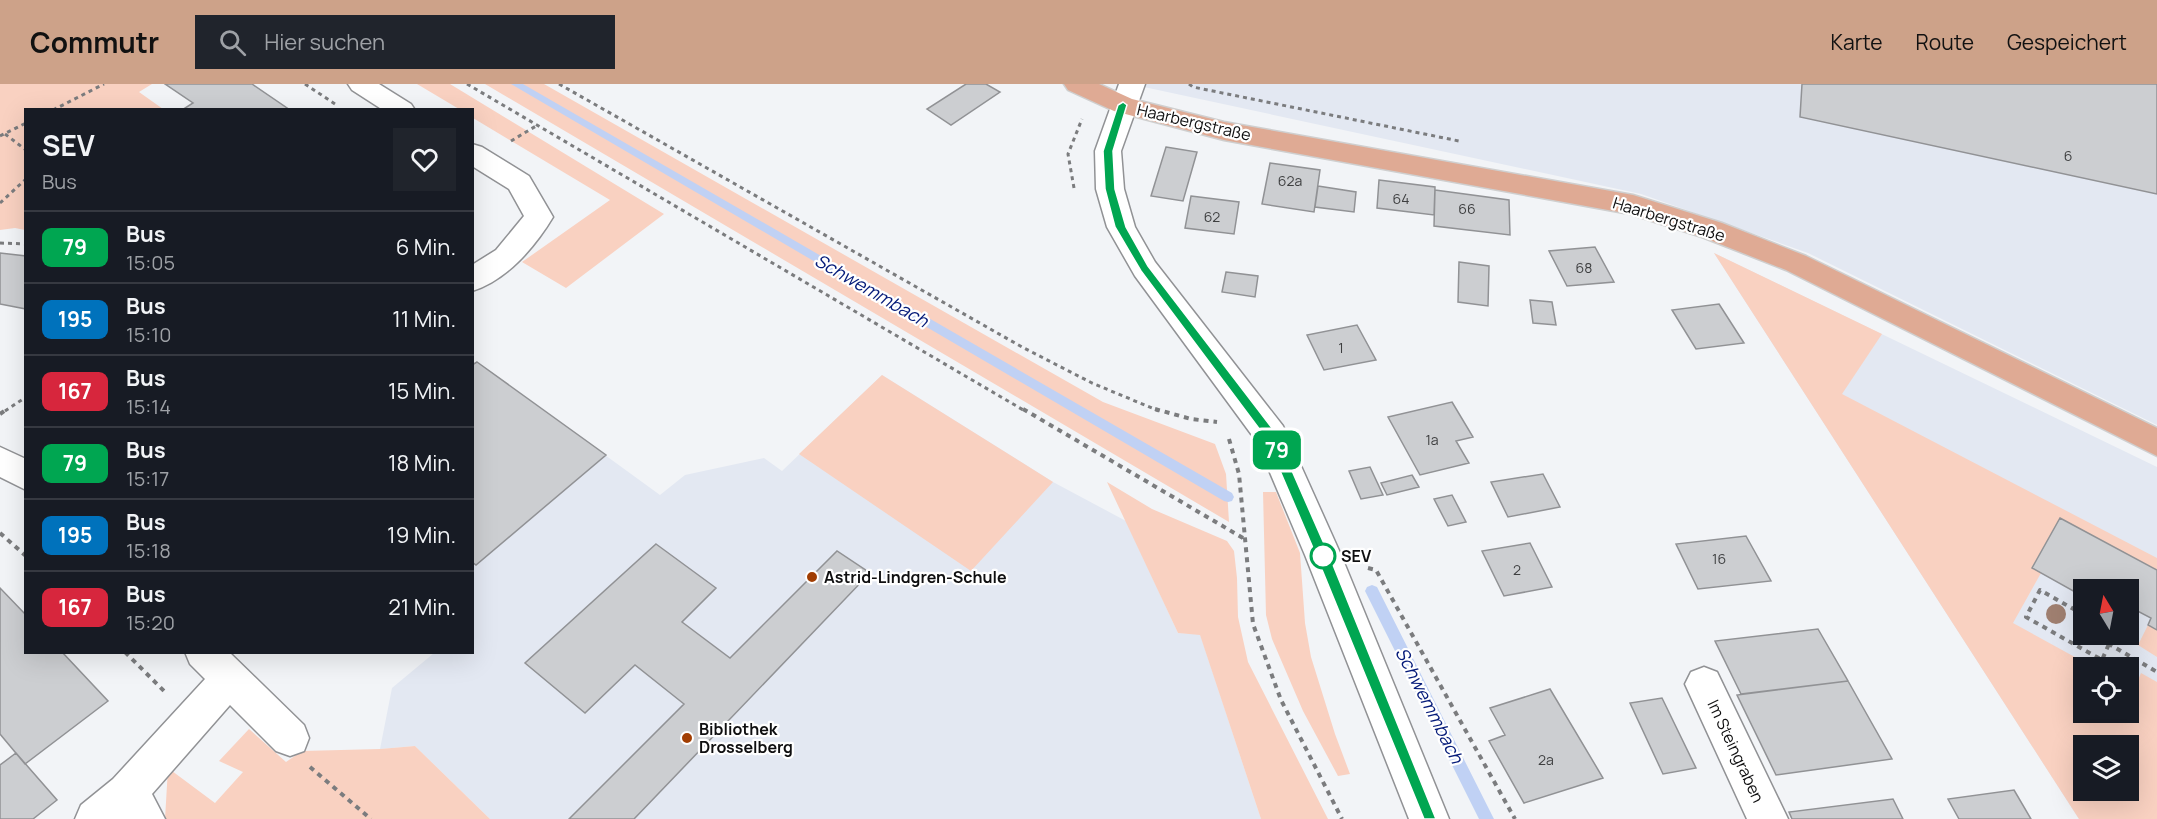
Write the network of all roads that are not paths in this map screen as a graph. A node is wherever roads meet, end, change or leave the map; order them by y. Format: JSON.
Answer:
{"nodes":[{"id":1,"x":361,"y":84,"type":"edge"},
{"id":2,"x":1077,"y":84,"type":"edge"},
{"id":3,"x":1127,"y":94,"type":"edge"},
{"id":4,"x":399,"y":108,"type":"edge"},
{"id":5,"x":474,"y":154,"type":"edge"},
{"id":6,"x":474,"y":279,"type":"edge"},
{"id":7,"x":2157,"y":443,"type":"edge"},
{"id":8,"x":0,"y":461,"type":"edge"},
{"id":9,"x":24,"y":475,"type":"edge"},
{"id":10,"x":216,"y":666,"type":"edge"},
{"id":11,"x":1704,"y":684,"type":"dead end"},
{"id":12,"x":290,"y":738,"type":"road end"},
{"id":13,"x":136,"y":806,"type":"edge"},
{"id":14,"x":94,"y":819,"type":"edge"},
{"id":15,"x":1429,"y":819,"type":"edge"},
{"id":16,"x":1767,"y":819,"type":"edge"}],
"edges":[{"from":1,"to":4,"type":"street"},
{"from":2,"to":3,"type":"main road","name":"Haarbergstraße"},
{"from":3,"to":7,"type":"main road","name":"Haarbergstraße"},
{"from":3,"to":15,"type":"street"},
{"from":5,"to":6,"type":"street"},
{"from":8,"to":9,"type":"street"},
{"from":10,"to":12,"type":"street"},
{"from":10,"to":13,"type":"street"},
{"from":11,"to":16,"type":"street","name":"Im Steingraben"},
{"from":13,"to":14,"type":"street"}]}
